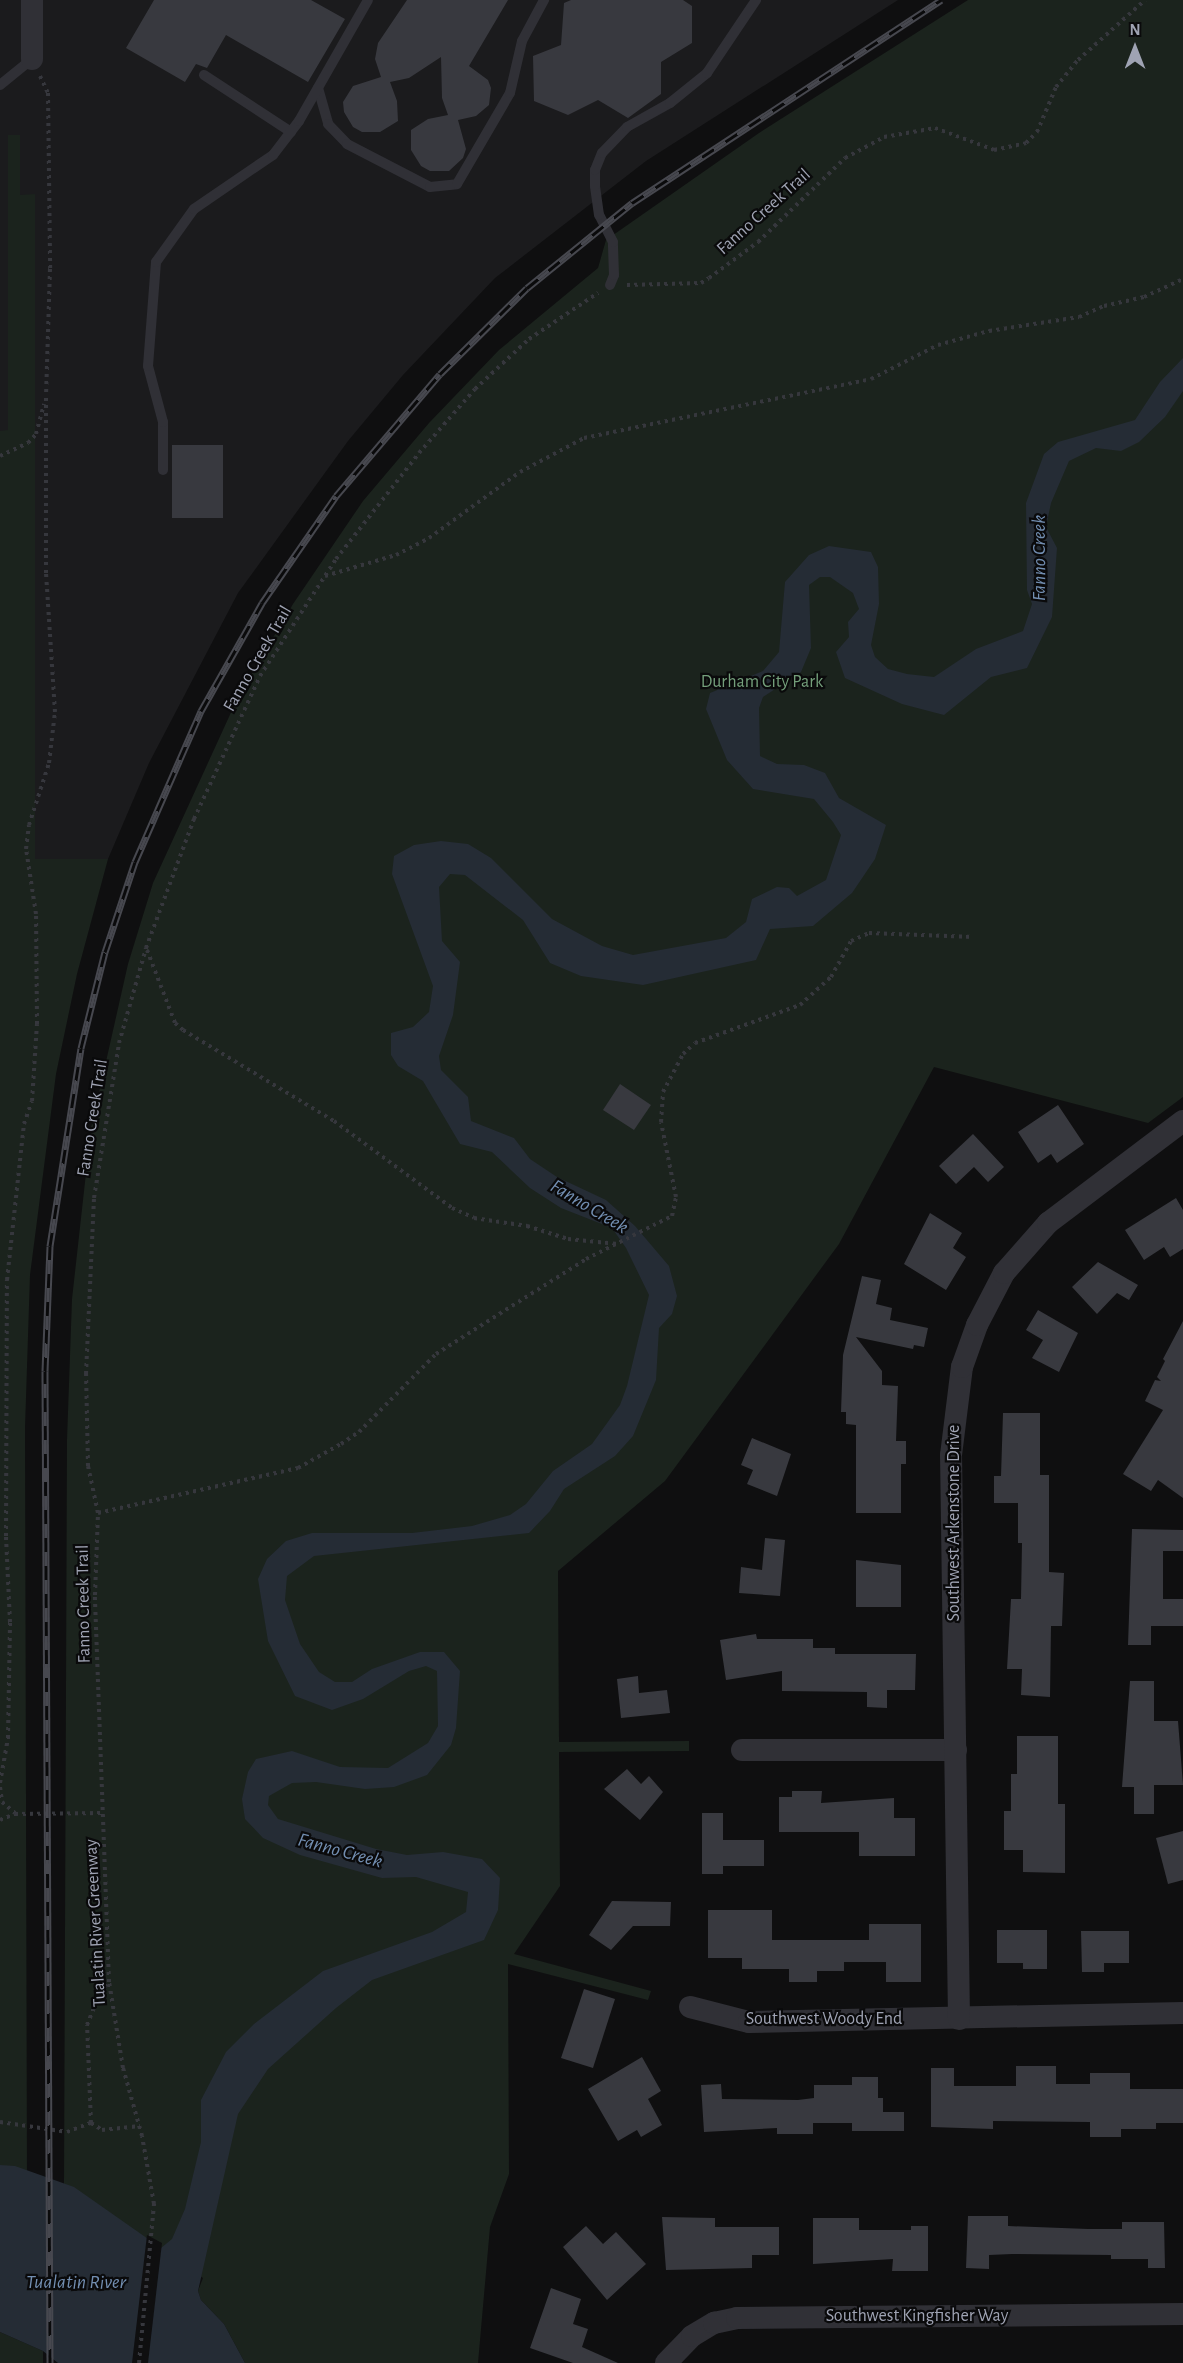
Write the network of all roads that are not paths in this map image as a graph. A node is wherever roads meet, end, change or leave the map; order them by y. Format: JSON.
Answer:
{"nodes":[{"id":1,"x":32,"y":0,"type":"edge"},
{"id":2,"x":368,"y":0,"type":"edge"},
{"id":3,"x":544,"y":0,"type":"edge"},
{"id":4,"x":756,"y":0,"type":"edge"},
{"id":5,"x":32,"y":59,"type":"joint"},
{"id":6,"x":204,"y":75,"type":"dead end"},
{"id":7,"x":0,"y":85,"type":"edge"},
{"id":8,"x":318,"y":87,"type":"junction"},
{"id":9,"x":291,"y":132,"type":"junction"},
{"id":10,"x":610,"y":285,"type":"road end"},
{"id":11,"x":163,"y":470,"type":"dead end"},
{"id":12,"x":1183,"y":1121,"type":"edge"},
{"id":13,"x":742,"y":1750,"type":"dead end"},
{"id":14,"x":956,"y":1750,"type":"junction"},
{"id":15,"x":690,"y":2007,"type":"dead end"},
{"id":16,"x":1183,"y":2013,"type":"edge"},
{"id":17,"x":958,"y":2019,"type":"junction"},
{"id":18,"x":1183,"y":2314,"type":"edge"},
{"id":19,"x":666,"y":2363,"type":"edge"}],
"edges":[{"from":1,"to":5,"type":"street"},
{"from":2,"to":8,"type":"lane"},
{"from":3,"to":8,"type":"lane"},
{"from":4,"to":10,"type":"lane"},
{"from":5,"to":7,"type":"lane"},
{"from":6,"to":9,"type":"lane"},
{"from":8,"to":9,"type":"lane"},
{"from":9,"to":11,"type":"lane"},
{"from":12,"to":14,"type":"street","name":"Southwest Arkenstone Drive"},
{"from":13,"to":14,"type":"street"},
{"from":14,"to":17,"type":"street","name":"Southwest Arkenstone Drive"},
{"from":15,"to":17,"type":"street","name":"Southwest Woody End"},
{"from":16,"to":17,"type":"street","name":"Southwest Woody End"},
{"from":18,"to":19,"type":"street","name":"Southwest Kingfisher Way"}]}
